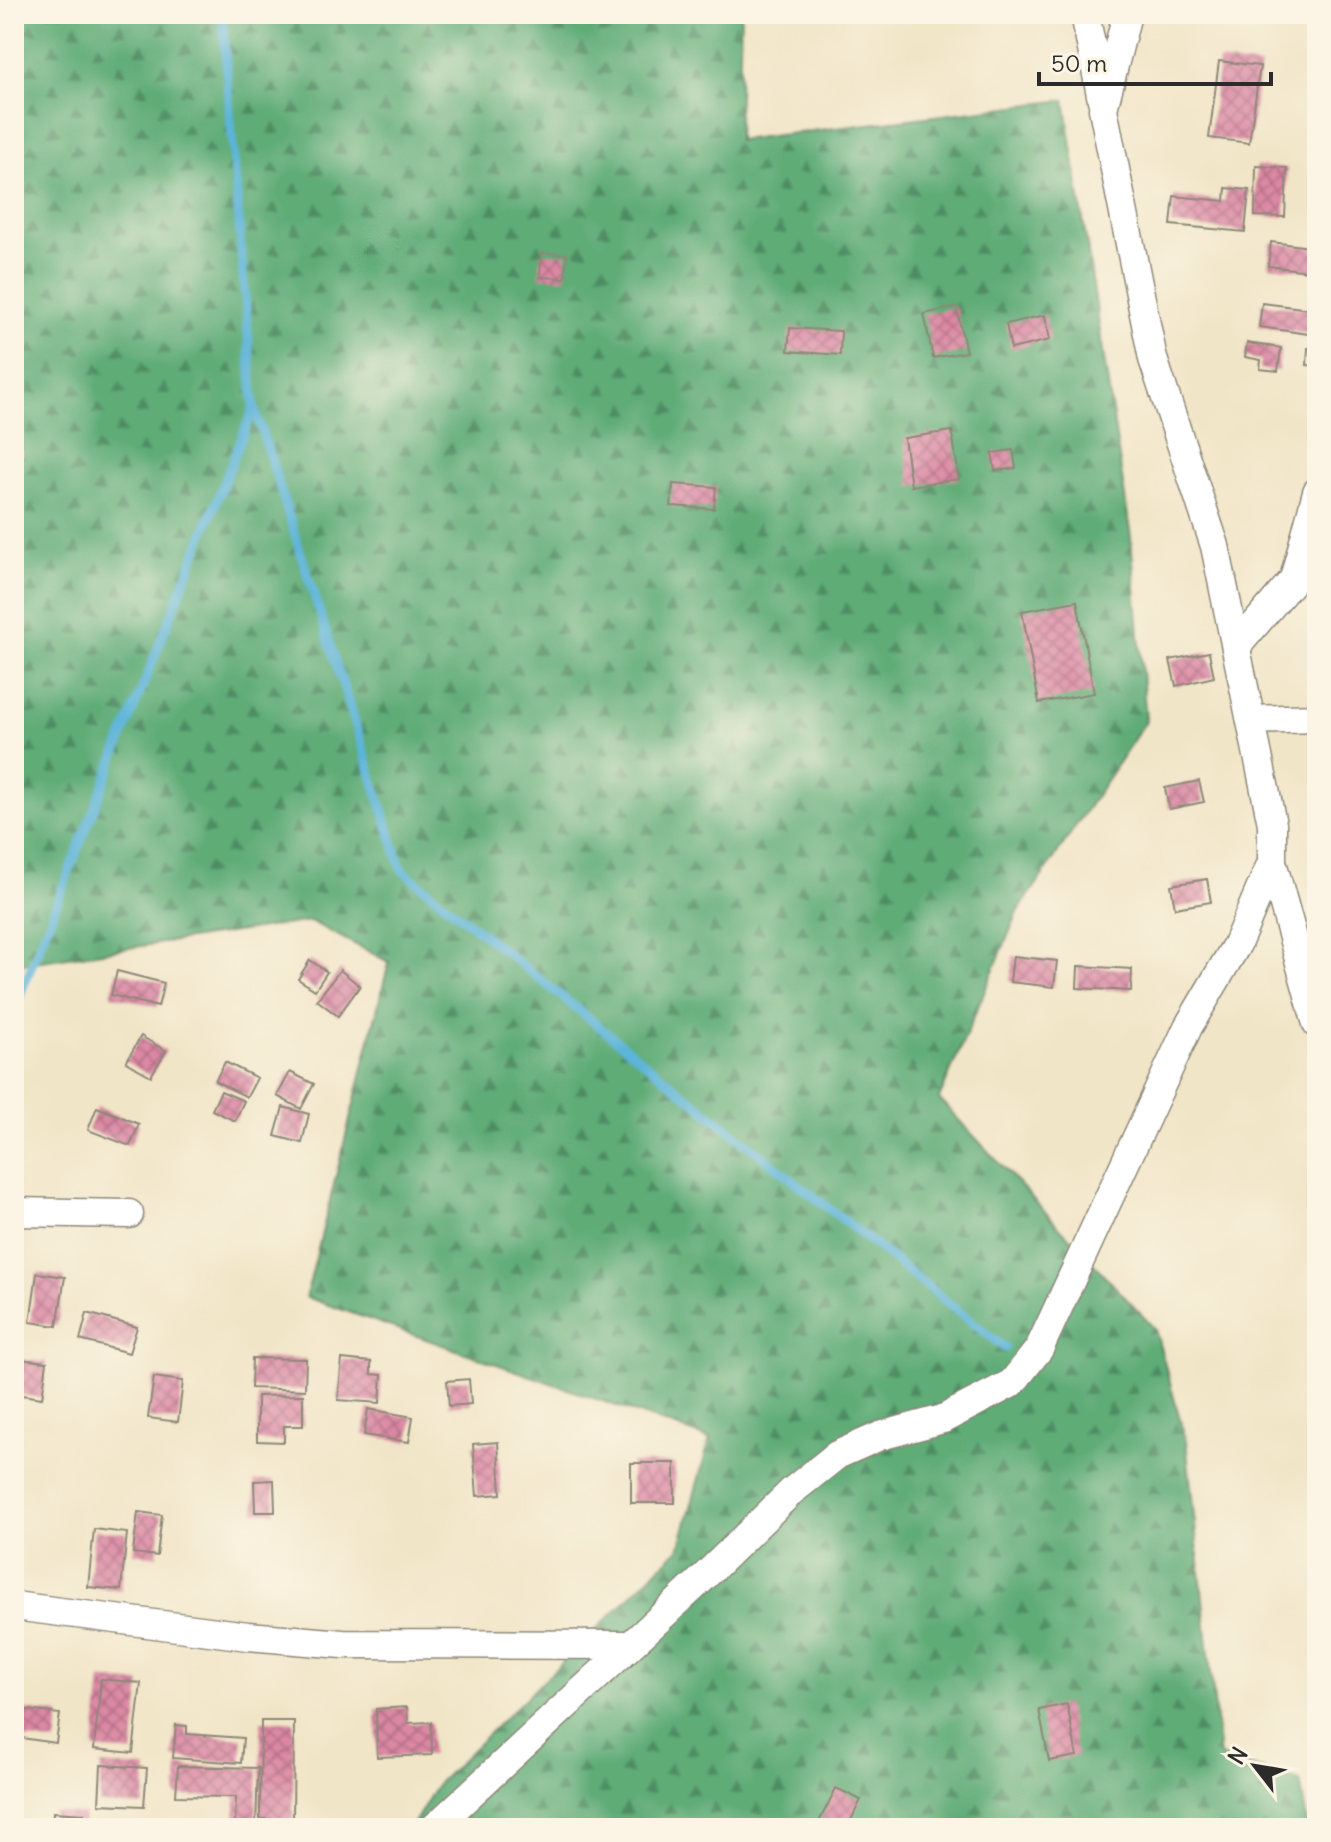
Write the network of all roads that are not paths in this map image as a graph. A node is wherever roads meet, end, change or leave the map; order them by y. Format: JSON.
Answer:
{"nodes":[{"id":1,"x":1085,"y":14,"type":"edge"},
{"id":2,"x":1127,"y":14,"type":"edge"},
{"id":3,"x":1103,"y":109,"type":"junction"},
{"id":4,"x":1317,"y":492,"type":"edge"},
{"id":5,"x":1236,"y":647,"type":"junction"},
{"id":6,"x":1317,"y":718,"type":"edge"},
{"id":7,"x":1251,"y":720,"type":"junction"},
{"id":8,"x":1272,"y":862,"type":"junction"},
{"id":9,"x":1317,"y":1024,"type":"edge"},
{"id":10,"x":14,"y":1212,"type":"edge"},
{"id":11,"x":129,"y":1214,"type":"dead end"},
{"id":12,"x":14,"y":1606,"type":"edge"},
{"id":13,"x":630,"y":1645,"type":"junction"},
{"id":14,"x":434,"y":1828,"type":"edge"}],
"edges":[{"from":1,"to":3,"type":"street"},
{"from":2,"to":3,"type":"street"},
{"from":3,"to":5,"type":"street"},
{"from":4,"to":5,"type":"street"},
{"from":5,"to":7,"type":"street"},
{"from":6,"to":7,"type":"street"},
{"from":7,"to":8,"type":"street"},
{"from":8,"to":9,"type":"street"},
{"from":8,"to":13,"type":"street"},
{"from":10,"to":11,"type":"street"},
{"from":12,"to":13,"type":"street"},
{"from":13,"to":14,"type":"street"}]}
